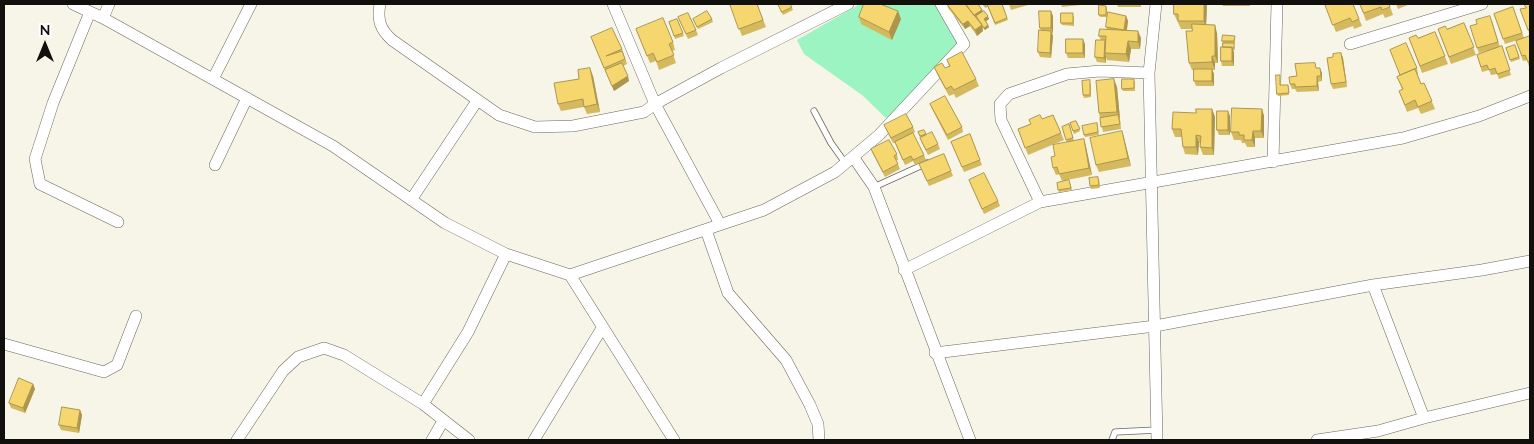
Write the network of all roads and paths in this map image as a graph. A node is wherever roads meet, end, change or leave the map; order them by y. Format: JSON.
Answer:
{"nodes":[{"id":1,"x":73,"y":4,"type":"edge"},
{"id":2,"x":109,"y":4,"type":"edge"},
{"id":3,"x":251,"y":4,"type":"edge"},
{"id":4,"x":380,"y":4,"type":"edge"},
{"id":5,"x":613,"y":4,"type":"edge"},
{"id":6,"x":848,"y":4,"type":"edge"},
{"id":7,"x":942,"y":4,"type":"edge"},
{"id":8,"x":1156,"y":4,"type":"edge"},
{"id":9,"x":1277,"y":4,"type":"edge"},
{"id":10,"x":1482,"y":4,"type":"edge"},
{"id":11,"x":90,"y":12,"type":"junction"},
{"id":12,"x":103,"y":18,"type":"junction"},
{"id":13,"x":1350,"y":44,"type":"dead end"},
{"id":14,"x":1149,"y":73,"type":"junction"},
{"id":15,"x":213,"y":79,"type":"junction"},
{"id":16,"x":1530,"y":96,"type":"edge"},
{"id":17,"x":247,"y":98,"type":"junction"},
{"id":18,"x":477,"y":101,"type":"junction"},
{"id":19,"x":655,"y":104,"type":"junction"},
{"id":20,"x":814,"y":111,"type":"dead end"},
{"id":21,"x":850,"y":161,"type":"junction"},
{"id":22,"x":929,"y":162,"type":"edge"},
{"id":23,"x":1273,"y":162,"type":"junction"},
{"id":24,"x":215,"y":165,"type":"dead end"},
{"id":25,"x":1151,"y":182,"type":"junction"},
{"id":26,"x":874,"y":187,"type":"junction"},
{"id":27,"x":411,"y":200,"type":"junction"},
{"id":28,"x":1040,"y":202,"type":"junction"},
{"id":29,"x":118,"y":222,"type":"dead end"},
{"id":30,"x":720,"y":224,"type":"junction"},
{"id":31,"x":706,"y":230,"type":"junction"},
{"id":32,"x":506,"y":254,"type":"junction"},
{"id":33,"x":1530,"y":260,"type":"edge"},
{"id":34,"x":904,"y":270,"type":"junction"},
{"id":35,"x":570,"y":276,"type":"junction"},
{"id":36,"x":1373,"y":285,"type":"junction"},
{"id":37,"x":136,"y":316,"type":"dead end"},
{"id":38,"x":1155,"y":326,"type":"junction"},
{"id":39,"x":602,"y":328,"type":"junction"},
{"id":40,"x":4,"y":344,"type":"edge"},
{"id":41,"x":935,"y":353,"type":"junction"},
{"id":42,"x":1530,"y":393,"type":"edge"},
{"id":43,"x":423,"y":404,"type":"junction"},
{"id":44,"x":1424,"y":418,"type":"junction"},
{"id":45,"x":443,"y":421,"type":"junction"},
{"id":46,"x":1157,"y":435,"type":"edge"},
{"id":47,"x":237,"y":440,"type":"edge"},
{"id":48,"x":432,"y":440,"type":"edge"},
{"id":49,"x":469,"y":440,"type":"edge"},
{"id":50,"x":534,"y":440,"type":"edge"},
{"id":51,"x":674,"y":440,"type":"edge"},
{"id":52,"x":819,"y":440,"type":"edge"},
{"id":53,"x":970,"y":440,"type":"edge"},
{"id":54,"x":1112,"y":440,"type":"edge"},
{"id":55,"x":1317,"y":440,"type":"edge"}],
"edges":[{"from":1,"to":11,"type":"street"},
{"from":2,"to":12,"type":"street"},
{"from":3,"to":15,"type":"street"},
{"from":4,"to":18,"type":"street"},
{"from":5,"to":19,"type":"street"},
{"from":6,"to":19,"type":"street"},
{"from":7,"to":21,"type":"street"},
{"from":8,"to":14,"type":"street"},
{"from":9,"to":23,"type":"street"},
{"from":10,"to":13,"type":"street"},
{"from":11,"to":12,"type":"street"},
{"from":11,"to":29,"type":"street"},
{"from":12,"to":15,"type":"street"},
{"from":14,"to":25,"type":"street"},
{"from":14,"to":28,"type":"street"},
{"from":15,"to":17,"type":"street"},
{"from":16,"to":23,"type":"street"},
{"from":17,"to":24,"type":"street"},
{"from":17,"to":27,"type":"street"},
{"from":18,"to":19,"type":"street"},
{"from":18,"to":27,"type":"street"},
{"from":19,"to":30,"type":"street"},
{"from":20,"to":21,"type":"lane"},
{"from":21,"to":26,"type":"street"},
{"from":21,"to":30,"type":"street"},
{"from":22,"to":26,"type":"lane"},
{"from":23,"to":25,"type":"street"},
{"from":25,"to":28,"type":"street"},
{"from":25,"to":38,"type":"street"},
{"from":26,"to":34,"type":"street"},
{"from":27,"to":32,"type":"street"},
{"from":28,"to":34,"type":"street"},
{"from":30,"to":31,"type":"street"},
{"from":31,"to":35,"type":"street"},
{"from":31,"to":52,"type":"street"},
{"from":32,"to":35,"type":"street"},
{"from":32,"to":43,"type":"street"},
{"from":33,"to":36,"type":"street"},
{"from":34,"to":41,"type":"street"},
{"from":35,"to":39,"type":"street"},
{"from":36,"to":38,"type":"street"},
{"from":36,"to":44,"type":"street"},
{"from":37,"to":40,"type":"street"},
{"from":38,"to":41,"type":"street"},
{"from":38,"to":46,"type":"street"},
{"from":39,"to":50,"type":"street"},
{"from":39,"to":51,"type":"street"},
{"from":41,"to":53,"type":"street"},
{"from":42,"to":44,"type":"street"},
{"from":43,"to":45,"type":"street"},
{"from":43,"to":47,"type":"street"},
{"from":44,"to":55,"type":"street"},
{"from":45,"to":48,"type":"street"},
{"from":45,"to":49,"type":"street"},
{"from":46,"to":54,"type":"lane"}]}
